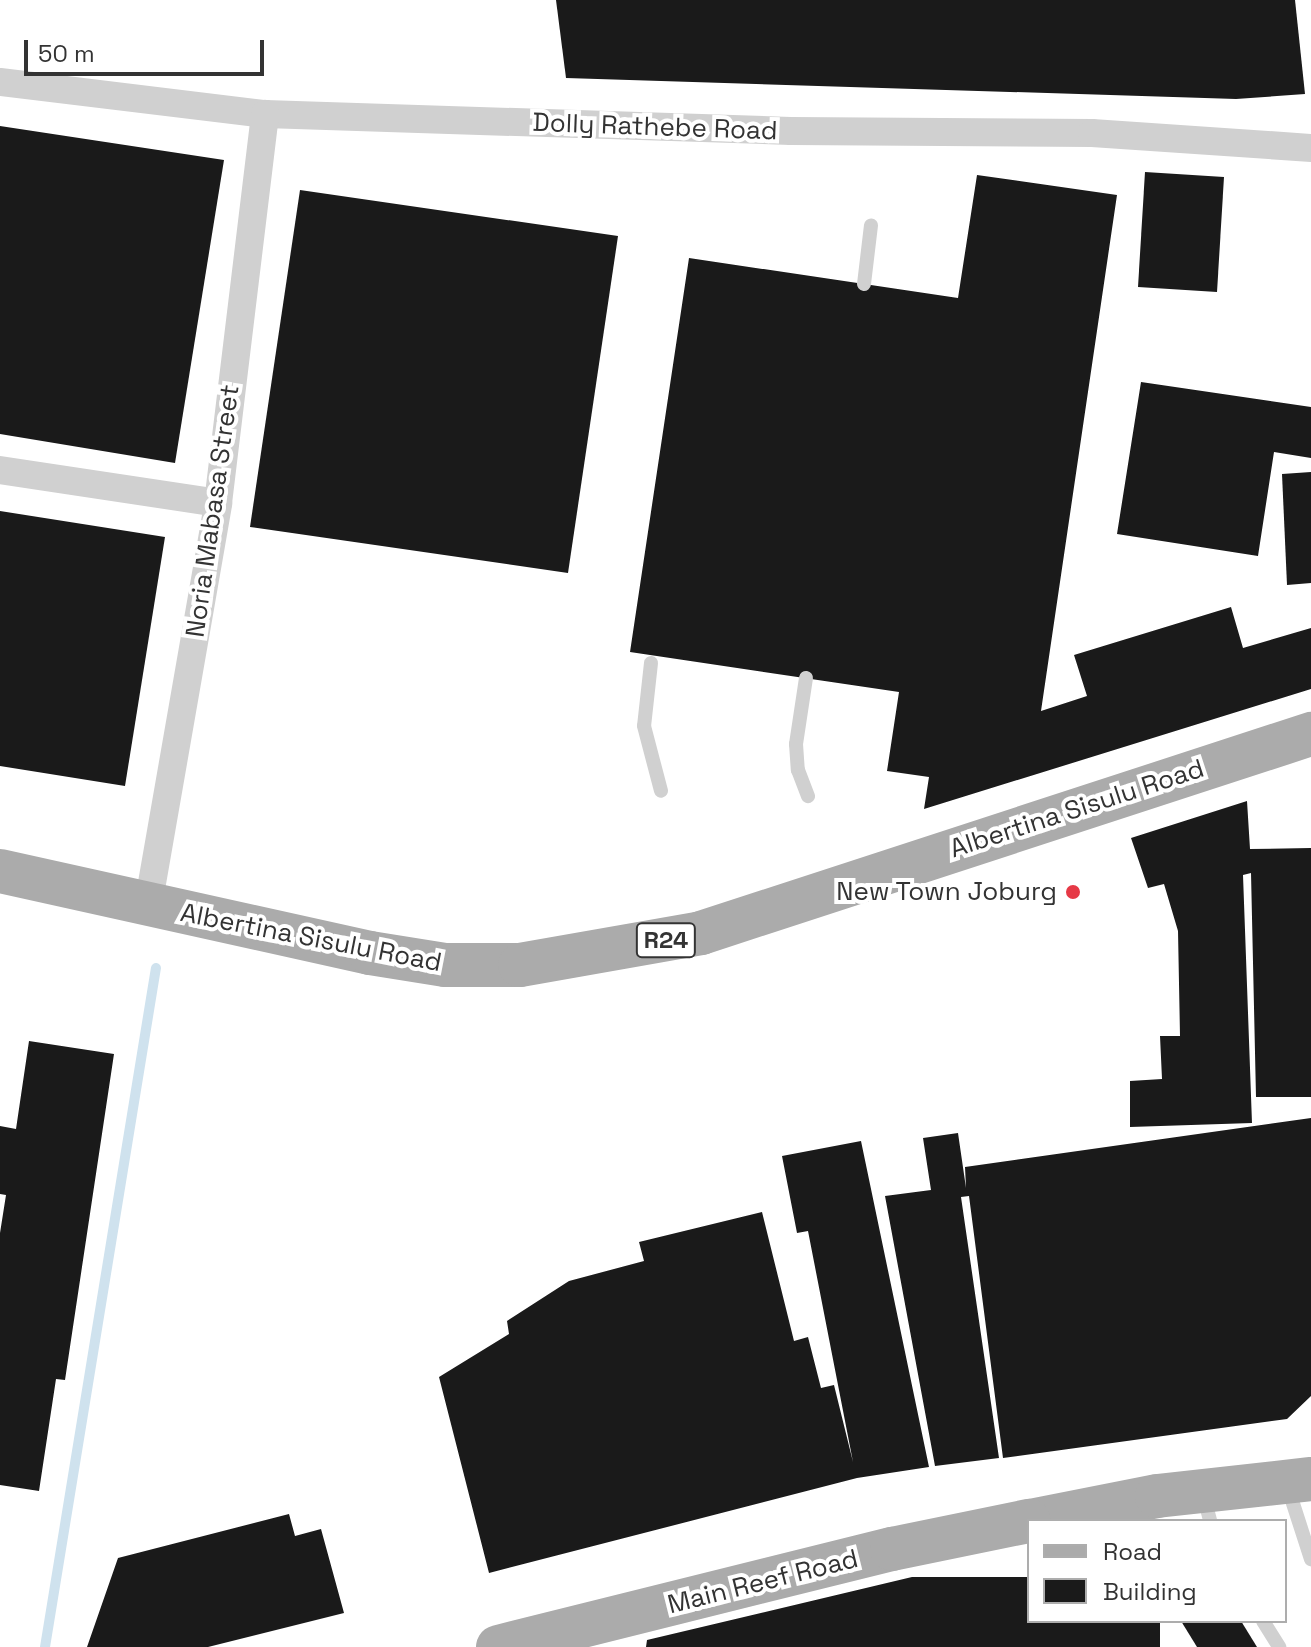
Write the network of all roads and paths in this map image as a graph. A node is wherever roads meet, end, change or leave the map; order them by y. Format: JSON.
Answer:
{"nodes":[{"id":1,"x":0,"y":82,"type":"edge"},
{"id":2,"x":265,"y":114,"type":"junction"},
{"id":3,"x":1311,"y":148,"type":"edge"},
{"id":4,"x":871,"y":225,"type":"dead end"},
{"id":5,"x":864,"y":284,"type":"dead end"},
{"id":6,"x":0,"y":470,"type":"edge"},
{"id":7,"x":218,"y":503,"type":"junction"},
{"id":8,"x":651,"y":663,"type":"dead end"},
{"id":9,"x":806,"y":678,"type":"dead end"},
{"id":10,"x":1311,"y":734,"type":"edge"},
{"id":11,"x":1238,"y":756,"type":"junction"},
{"id":12,"x":1311,"y":769,"type":"edge"},
{"id":13,"x":661,"y":791,"type":"dead end"},
{"id":14,"x":808,"y":796,"type":"dead end"},
{"id":15,"x":0,"y":871,"type":"edge"},
{"id":16,"x":148,"y":906,"type":"junction"},
{"id":17,"x":1299,"y":1477,"type":"edge"},
{"id":18,"x":1206,"y":1506,"type":"edge"},
{"id":19,"x":1053,"y":1519,"type":"edge"},
{"id":20,"x":1027,"y":1521,"type":"edge"},
{"id":21,"x":1311,"y":1559,"type":"edge"},
{"id":22,"x":1264,"y":1623,"type":"edge"},
{"id":23,"x":513,"y":1646,"type":"edge"},
{"id":24,"x":1279,"y":1647,"type":"edge"}],
"edges":[{"from":1,"to":2,"type":"street","name":"Dolly Rathebe Road"},
{"from":2,"to":3,"type":"street","name":"Dolly Rathebe Road"},
{"from":2,"to":7,"type":"street","name":"Noria Mabasa Street"},
{"from":4,"to":5,"type":"lane"},
{"from":6,"to":7,"type":"street"},
{"from":7,"to":16,"type":"street","name":"Noria Mabasa Street"},
{"from":8,"to":13,"type":"lane"},
{"from":9,"to":14,"type":"lane"},
{"from":10,"to":11,"type":"main road","name":"Albertina Sisulu Road","number":"R24"},
{"from":11,"to":12,"type":"main road"},
{"from":11,"to":16,"type":"main road","name":"Albertina Sisulu Road","number":"R24"},
{"from":15,"to":16,"type":"main road","name":"Albertina Sisulu Road","number":"R24"},
{"from":17,"to":18,"type":"main road","name":"Main Reef Road"},
{"from":17,"to":21,"type":"lane"},
{"from":18,"to":19,"type":"main road","name":"Main Reef Road"},
{"from":20,"to":23,"type":"main road","name":"Main Reef Road"},
{"from":22,"to":24,"type":"lane"}]}
